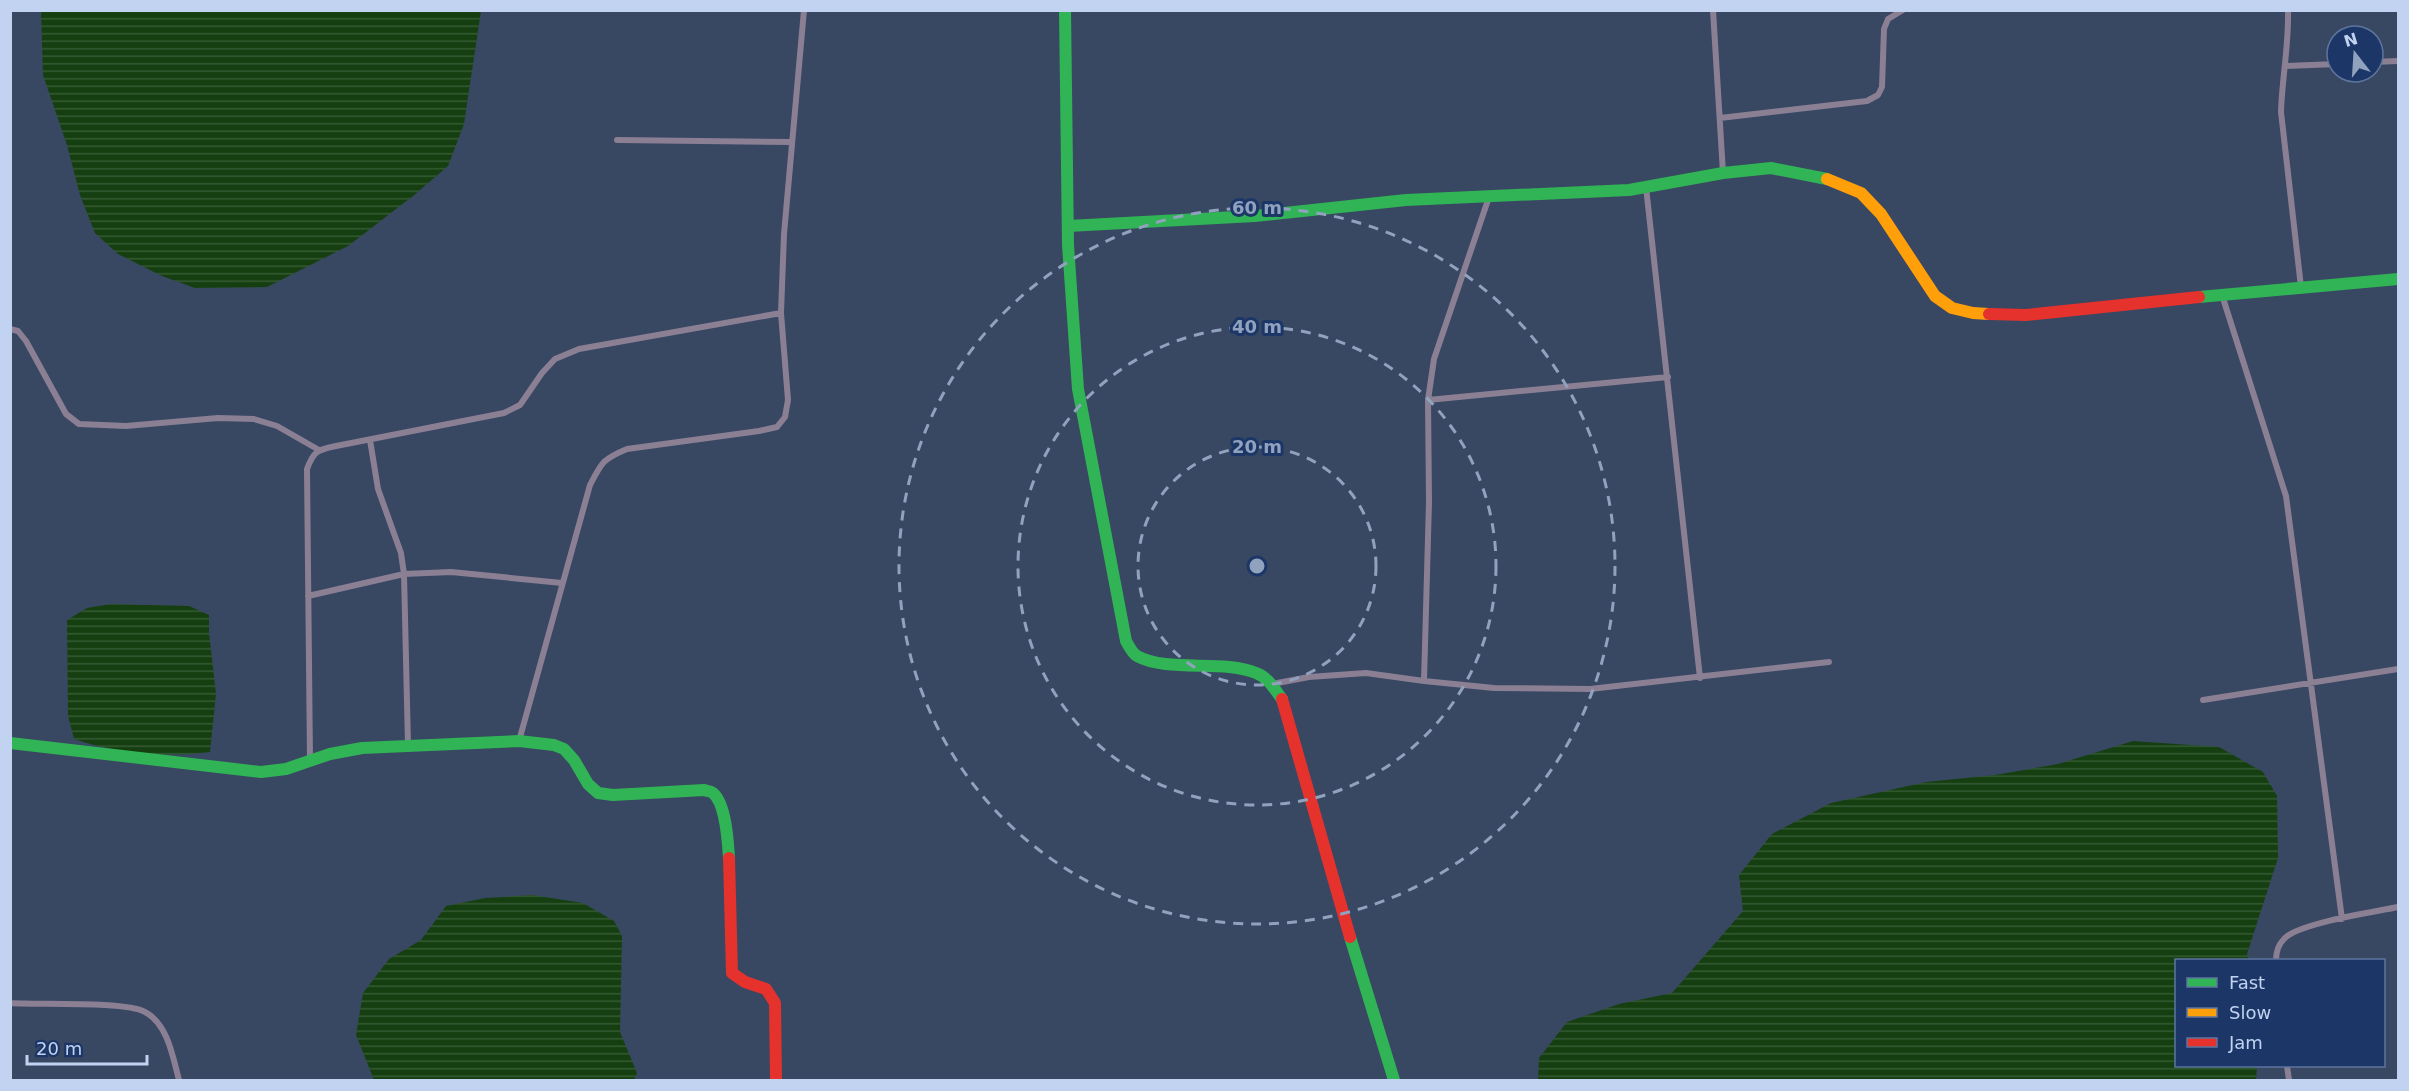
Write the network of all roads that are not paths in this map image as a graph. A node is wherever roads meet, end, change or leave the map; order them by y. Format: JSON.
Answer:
{"nodes":[{"id":1,"x":804,"y":10,"type":"edge"},
{"id":2,"x":1065,"y":10,"type":"edge"},
{"id":3,"x":1713,"y":10,"type":"edge"},
{"id":4,"x":1903,"y":10,"type":"edge"},
{"id":5,"x":2288,"y":10,"type":"edge"},
{"id":6,"x":2325,"y":64,"type":"edge"},
{"id":7,"x":2286,"y":66,"type":"junction"},
{"id":8,"x":1720,"y":118,"type":"junction"},
{"id":9,"x":617,"y":140,"type":"dead end"},
{"id":10,"x":791,"y":141,"type":"junction"},
{"id":11,"x":1723,"y":173,"type":"junction"},
{"id":12,"x":1646,"y":187,"type":"junction"},
{"id":13,"x":1489,"y":196,"type":"junction"},
{"id":14,"x":1068,"y":226,"type":"junction"},
{"id":15,"x":2398,"y":279,"type":"edge"},
{"id":16,"x":2301,"y":288,"type":"junction"},
{"id":17,"x":2222,"y":294,"type":"junction"},
{"id":18,"x":781,"y":312,"type":"junction"},
{"id":19,"x":10,"y":328,"type":"edge"},
{"id":20,"x":1668,"y":377,"type":"junction"},
{"id":21,"x":1428,"y":400,"type":"junction"},
{"id":22,"x":370,"y":440,"type":"junction"},
{"id":23,"x":319,"y":450,"type":"junction"},
{"id":24,"x":404,"y":574,"type":"junction"},
{"id":25,"x":562,"y":583,"type":"junction"},
{"id":26,"x":308,"y":596,"type":"junction"},
{"id":27,"x":1829,"y":662,"type":"dead end"},
{"id":28,"x":2398,"y":669,"type":"edge"},
{"id":29,"x":1700,"y":678,"type":"junction"},
{"id":30,"x":1424,"y":681,"type":"junction"},
{"id":31,"x":2311,"y":682,"type":"junction"},
{"id":32,"x":1271,"y":684,"type":"junction"},
{"id":33,"x":2204,"y":700,"type":"dead end"},
{"id":34,"x":519,"y":741,"type":"junction"},
{"id":35,"x":10,"y":743,"type":"edge"},
{"id":36,"x":408,"y":745,"type":"junction"},
{"id":37,"x":310,"y":760,"type":"junction"},
{"id":38,"x":2398,"y":907,"type":"edge"},
{"id":39,"x":2342,"y":919,"type":"junction"},
{"id":40,"x":2276,"y":959,"type":"edge"},
{"id":41,"x":10,"y":1004,"type":"edge"},
{"id":42,"x":179,"y":1080,"type":"edge"},
{"id":43,"x":776,"y":1080,"type":"edge"},
{"id":44,"x":1394,"y":1080,"type":"edge"}],
"edges":[{"from":1,"to":10,"type":"street"},
{"from":2,"to":14,"type":"street"},
{"from":3,"to":8,"type":"street"},
{"from":4,"to":8,"type":"street"},
{"from":5,"to":7,"type":"street"},
{"from":6,"to":7,"type":"street"},
{"from":7,"to":16,"type":"street"},
{"from":8,"to":11,"type":"street"},
{"from":9,"to":10,"type":"street"},
{"from":10,"to":18,"type":"street"},
{"from":11,"to":12,"type":"street"},
{"from":11,"to":17,"type":"street"},
{"from":12,"to":13,"type":"street"},
{"from":12,"to":20,"type":"street"},
{"from":13,"to":14,"type":"street"},
{"from":13,"to":21,"type":"street"},
{"from":14,"to":32,"type":"street"},
{"from":15,"to":16,"type":"street"},
{"from":16,"to":17,"type":"street"},
{"from":17,"to":31,"type":"street"},
{"from":18,"to":22,"type":"street"},
{"from":18,"to":25,"type":"street"},
{"from":19,"to":23,"type":"street"},
{"from":20,"to":21,"type":"street"},
{"from":20,"to":29,"type":"street"},
{"from":21,"to":30,"type":"street"},
{"from":22,"to":23,"type":"street"},
{"from":22,"to":24,"type":"street"},
{"from":23,"to":26,"type":"street"},
{"from":24,"to":25,"type":"street"},
{"from":24,"to":26,"type":"street"},
{"from":24,"to":36,"type":"street"},
{"from":25,"to":34,"type":"street"},
{"from":26,"to":37,"type":"street"},
{"from":27,"to":29,"type":"street"},
{"from":28,"to":31,"type":"street"},
{"from":29,"to":30,"type":"street"},
{"from":30,"to":32,"type":"street"},
{"from":31,"to":33,"type":"street"},
{"from":31,"to":39,"type":"street"},
{"from":32,"to":44,"type":"street"},
{"from":34,"to":36,"type":"street"},
{"from":34,"to":43,"type":"street"},
{"from":35,"to":37,"type":"street"},
{"from":36,"to":37,"type":"street"},
{"from":38,"to":39,"type":"street"},
{"from":39,"to":40,"type":"street"},
{"from":41,"to":42,"type":"street"}]}
